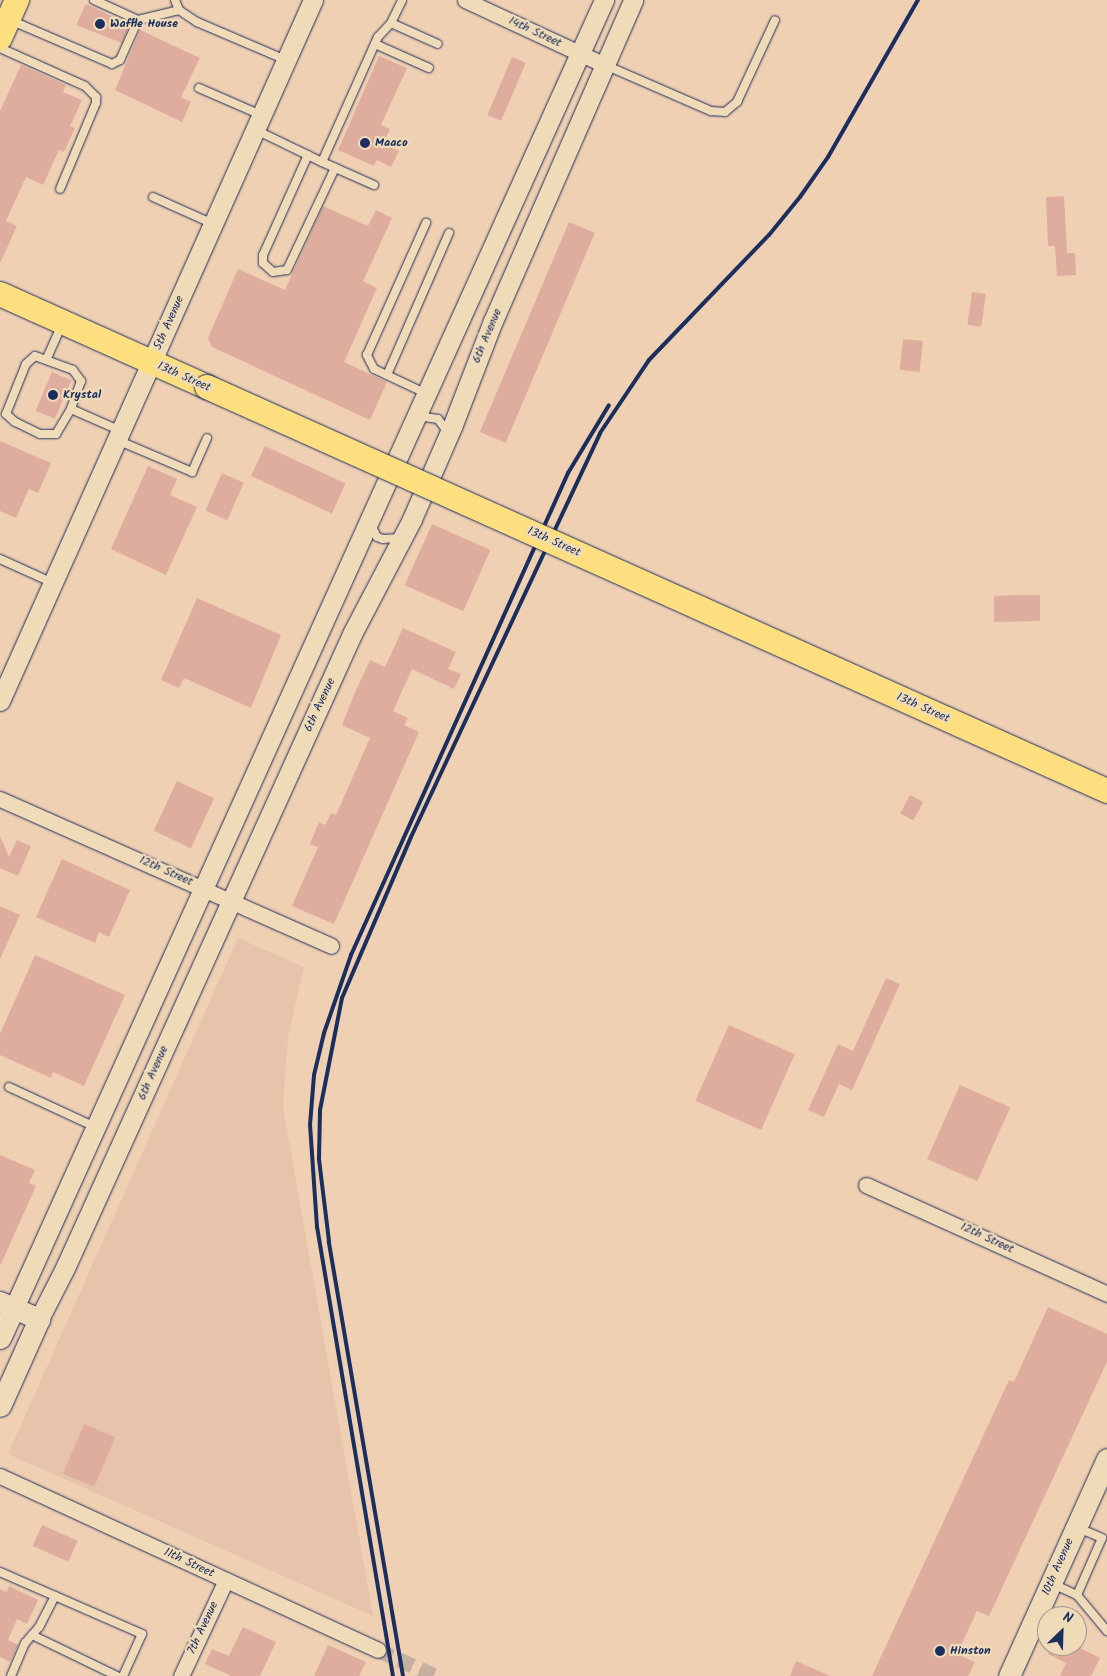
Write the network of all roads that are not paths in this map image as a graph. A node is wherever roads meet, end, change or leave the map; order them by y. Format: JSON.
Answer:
{"nodes":[{"id":1,"x":94,"y":0,"type":"edge"},
{"id":2,"x":175,"y":0,"type":"edge"},
{"id":3,"x":312,"y":0,"type":"edge"},
{"id":4,"x":402,"y":0,"type":"edge"},
{"id":5,"x":465,"y":0,"type":"edge"},
{"id":6,"x":604,"y":0,"type":"edge"},
{"id":7,"x":633,"y":0,"type":"edge"},
{"id":8,"x":179,"y":10,"type":"junction"},
{"id":9,"x":9,"y":19,"type":"edge"},
{"id":10,"x":138,"y":20,"type":"junction"},
{"id":11,"x":775,"y":20,"type":"dead end"},
{"id":12,"x":391,"y":23,"type":"junction"},
{"id":13,"x":375,"y":44,"type":"junction"},
{"id":14,"x":438,"y":44,"type":"dead end"},
{"id":15,"x":0,"y":48,"type":"edge"},
{"id":16,"x":581,"y":53,"type":"junction"},
{"id":17,"x":286,"y":60,"type":"junction"},
{"id":18,"x":604,"y":65,"type":"junction"},
{"id":19,"x":429,"y":68,"type":"dead end"},
{"id":20,"x":199,"y":88,"type":"dead end"},
{"id":21,"x":258,"y":122,"type":"junction"},
{"id":22,"x":308,"y":155,"type":"junction"},
{"id":23,"x":322,"y":162,"type":"junction"},
{"id":24,"x":335,"y":168,"type":"junction"},
{"id":25,"x":374,"y":185,"type":"dead end"},
{"id":26,"x":60,"y":189,"type":"dead end"},
{"id":27,"x":154,"y":196,"type":"dead end"},
{"id":28,"x":426,"y":223,"type":"dead end"},
{"id":29,"x":213,"y":224,"type":"junction"},
{"id":30,"x":449,"y":233,"type":"dead end"},
{"id":31,"x":0,"y":294,"type":"edge"},
{"id":32,"x":63,"y":322,"type":"junction"},
{"id":33,"x":46,"y":358,"type":"junction"},
{"id":34,"x":152,"y":362,"type":"junction"},
{"id":35,"x":387,"y":375,"type":"junction"},
{"id":36,"x":427,"y":394,"type":"junction"},
{"id":37,"x":71,"y":409,"type":"junction"},
{"id":38,"x":415,"y":422,"type":"junction"},
{"id":39,"x":119,"y":435,"type":"junction"},
{"id":40,"x":448,"y":435,"type":"junction"},
{"id":41,"x":207,"y":438,"type":"dead end"},
{"id":42,"x":371,"y":521,"type":"junction"},
{"id":43,"x":402,"y":537,"type":"junction"},
{"id":44,"x":0,"y":560,"type":"edge"},
{"id":45,"x":53,"y":583,"type":"junction"},
{"id":46,"x":0,"y":701,"type":"edge"},
{"id":47,"x":1107,"y":791,"type":"edge"},
{"id":48,"x":0,"y":799,"type":"edge"},
{"id":49,"x":206,"y":888,"type":"junction"},
{"id":50,"x":231,"y":900,"type":"junction"},
{"id":51,"x":331,"y":946,"type":"dead end"},
{"id":52,"x":9,"y":1087,"type":"dead end"},
{"id":53,"x":96,"y":1128,"type":"junction"},
{"id":54,"x":866,"y":1186,"type":"dead end"},
{"id":55,"x":1107,"y":1294,"type":"edge"},
{"id":56,"x":7,"y":1305,"type":"edge"},
{"id":57,"x":39,"y":1319,"type":"junction"},
{"id":58,"x":0,"y":1338,"type":"edge"},
{"id":59,"x":0,"y":1406,"type":"edge"},
{"id":60,"x":1107,"y":1459,"type":"edge"},
{"id":61,"x":0,"y":1476,"type":"edge"},
{"id":62,"x":1076,"y":1527,"type":"junction"},
{"id":63,"x":0,"y":1572,"type":"edge"},
{"id":64,"x":226,"y":1580,"type":"junction"},
{"id":65,"x":1051,"y":1583,"type":"junction"},
{"id":66,"x":1077,"y":1595,"type":"junction"},
{"id":67,"x":55,"y":1596,"type":"junction"},
{"id":68,"x":1107,"y":1631,"type":"edge"},
{"id":69,"x":32,"y":1635,"type":"junction"},
{"id":70,"x":378,"y":1650,"type":"tunnel mouth"},
{"id":71,"x":11,"y":1676,"type":"edge"},
{"id":72,"x":117,"y":1676,"type":"edge"},
{"id":73,"x":123,"y":1676,"type":"edge"},
{"id":74,"x":181,"y":1676,"type":"edge"},
{"id":75,"x":1009,"y":1676,"type":"edge"}],
"edges":[{"from":1,"to":10,"type":"lane"},
{"from":2,"to":8,"type":"lane"},
{"from":3,"to":17,"type":"street","name":"5th Avenue"},
{"from":4,"to":12,"type":"lane"},
{"from":5,"to":16,"type":"street","name":"14th Street"},
{"from":6,"to":16,"type":"street"},
{"from":7,"to":18,"type":"street","name":"6th Avenue"},
{"from":8,"to":10,"type":"lane"},
{"from":8,"to":17,"type":"lane"},
{"from":9,"to":10,"type":"lane"},
{"from":11,"to":18,"type":"lane"},
{"from":12,"to":13,"type":"lane"},
{"from":12,"to":14,"type":"lane"},
{"from":13,"to":19,"type":"lane"},
{"from":13,"to":23,"type":"lane"},
{"from":15,"to":26,"type":"lane"},
{"from":16,"to":18,"type":"street","name":"14th Street"},
{"from":16,"to":36,"type":"street"},
{"from":17,"to":21,"type":"street","name":"5th Avenue"},
{"from":18,"to":40,"type":"street","name":"6th Avenue"},
{"from":20,"to":21,"type":"lane"},
{"from":21,"to":22,"type":"lane"},
{"from":21,"to":29,"type":"street","name":"5th Avenue"},
{"from":22,"to":23,"type":"lane"},
{"from":22,"to":24,"type":"lane"},
{"from":23,"to":24,"type":"lane"},
{"from":24,"to":25,"type":"lane"},
{"from":27,"to":29,"type":"lane"},
{"from":28,"to":35,"type":"lane"},
{"from":29,"to":34,"type":"street","name":"5th Avenue"},
{"from":30,"to":35,"type":"lane"},
{"from":31,"to":32,"type":"main road","name":"13th Street"},
{"from":32,"to":33,"type":"lane"},
{"from":32,"to":34,"type":"main road","name":"13th Street"},
{"from":33,"to":37,"type":"lane"},
{"from":33,"to":37,"type":"lane"},
{"from":34,"to":39,"type":"street","name":"5th Avenue"},
{"from":34,"to":47,"type":"main road","name":"13th Street","bridge":true},
{"from":35,"to":36,"type":"lane"},
{"from":36,"to":38,"type":"street"},
{"from":37,"to":39,"type":"lane"},
{"from":38,"to":40,"type":"lane"},
{"from":38,"to":42,"type":"street"},
{"from":39,"to":41,"type":"lane"},
{"from":39,"to":45,"type":"street","name":"5th Avenue"},
{"from":40,"to":43,"type":"street","name":"6th Avenue"},
{"from":42,"to":43,"type":"lane"},
{"from":42,"to":49,"type":"street"},
{"from":43,"to":50,"type":"street","name":"6th Avenue"},
{"from":44,"to":45,"type":"lane"},
{"from":45,"to":46,"type":"street","name":"5th Avenue"},
{"from":48,"to":49,"type":"street","name":"12th Street"},
{"from":49,"to":50,"type":"street","name":"12th Street"},
{"from":49,"to":53,"type":"street"},
{"from":50,"to":51,"type":"street","name":"12th Street"},
{"from":50,"to":57,"type":"street","name":"6th Avenue"},
{"from":52,"to":53,"type":"lane"},
{"from":53,"to":56,"type":"street"},
{"from":54,"to":55,"type":"street","name":"12th Street"},
{"from":56,"to":57,"type":"main road"},
{"from":56,"to":58,"type":"main road"},
{"from":57,"to":59,"type":"main road","name":"6th Avenue"},
{"from":60,"to":62,"type":"main road","name":"10th Avenue"},
{"from":61,"to":64,"type":"street","name":"11th Street"},
{"from":62,"to":65,"type":"main road","name":"10th Avenue"},
{"from":62,"to":66,"type":"lane"},
{"from":63,"to":67,"type":"lane"},
{"from":64,"to":70,"type":"street","name":"11th Street"},
{"from":64,"to":74,"type":"street","name":"7th Avenue"},
{"from":65,"to":66,"type":"lane"},
{"from":65,"to":75,"type":"main road","name":"10th Avenue"},
{"from":66,"to":68,"type":"lane"},
{"from":67,"to":69,"type":"lane"},
{"from":67,"to":73,"type":"lane"},
{"from":69,"to":71,"type":"lane"},
{"from":69,"to":72,"type":"lane"}]}
